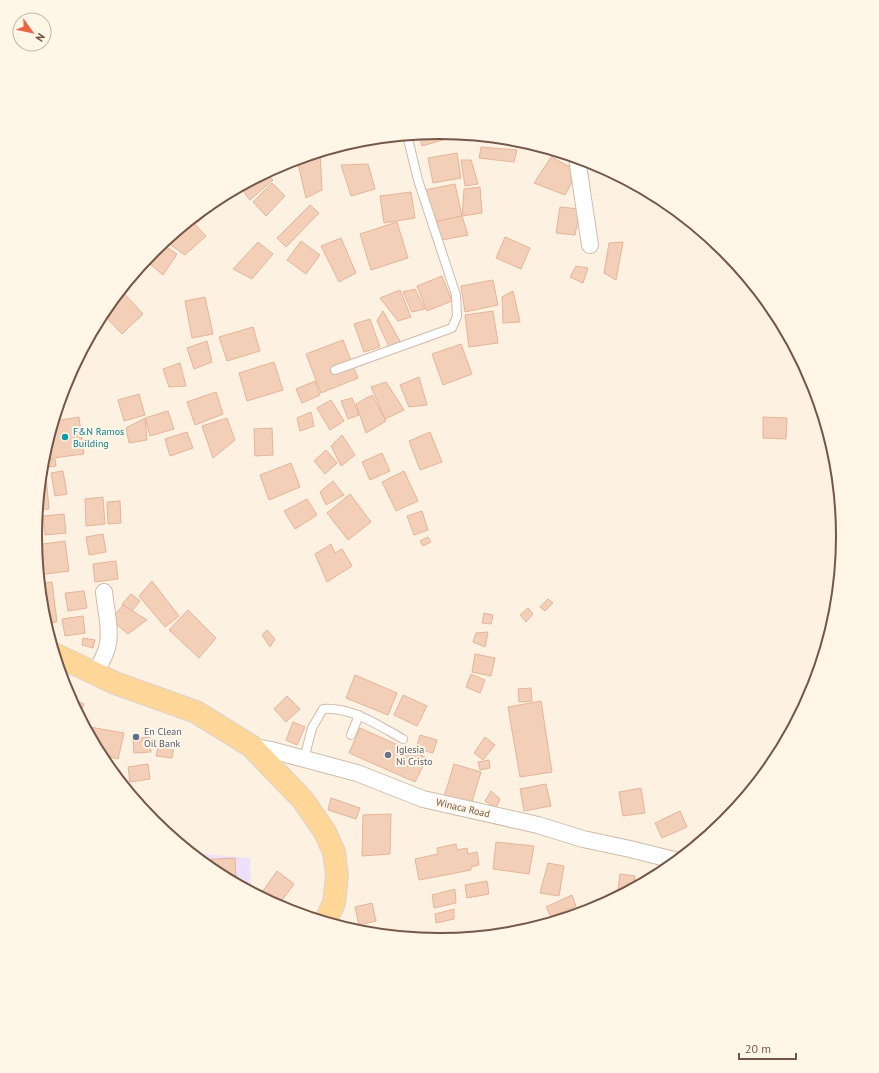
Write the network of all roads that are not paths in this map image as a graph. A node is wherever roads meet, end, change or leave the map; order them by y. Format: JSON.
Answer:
{"nodes":[{"id":1,"x":408,"y":140,"type":"edge"},
{"id":2,"x":578,"y":164,"type":"edge"},
{"id":3,"x":590,"y":245,"type":"dead end"},
{"id":4,"x":335,"y":370,"type":"dead end"},
{"id":5,"x":104,"y":592,"type":"dead end"},
{"id":6,"x":61,"y":657,"type":"edge"},
{"id":7,"x":94,"y":672,"type":"junction"},
{"id":8,"x":359,"y":715,"type":"junction"},
{"id":9,"x":351,"y":735,"type":"dead end"},
{"id":10,"x":403,"y":738,"type":"dead end"},
{"id":11,"x":251,"y":746,"type":"junction"},
{"id":12,"x":304,"y":759,"type":"junction"},
{"id":13,"x":671,"y":859,"type":"edge"},
{"id":14,"x":327,"y":917,"type":"edge"}],
"edges":[{"from":1,"to":4,"type":"lane"},
{"from":2,"to":3,"type":"street"},
{"from":5,"to":7,"type":"street"},
{"from":6,"to":7,"type":"main road"},
{"from":7,"to":11,"type":"main road"},
{"from":8,"to":9,"type":"lane"},
{"from":8,"to":10,"type":"lane"},
{"from":8,"to":12,"type":"lane"},
{"from":11,"to":12,"type":"street","name":"Winaca Road"},
{"from":11,"to":14,"type":"main road"},
{"from":12,"to":13,"type":"street","name":"Winaca Road"}]}
